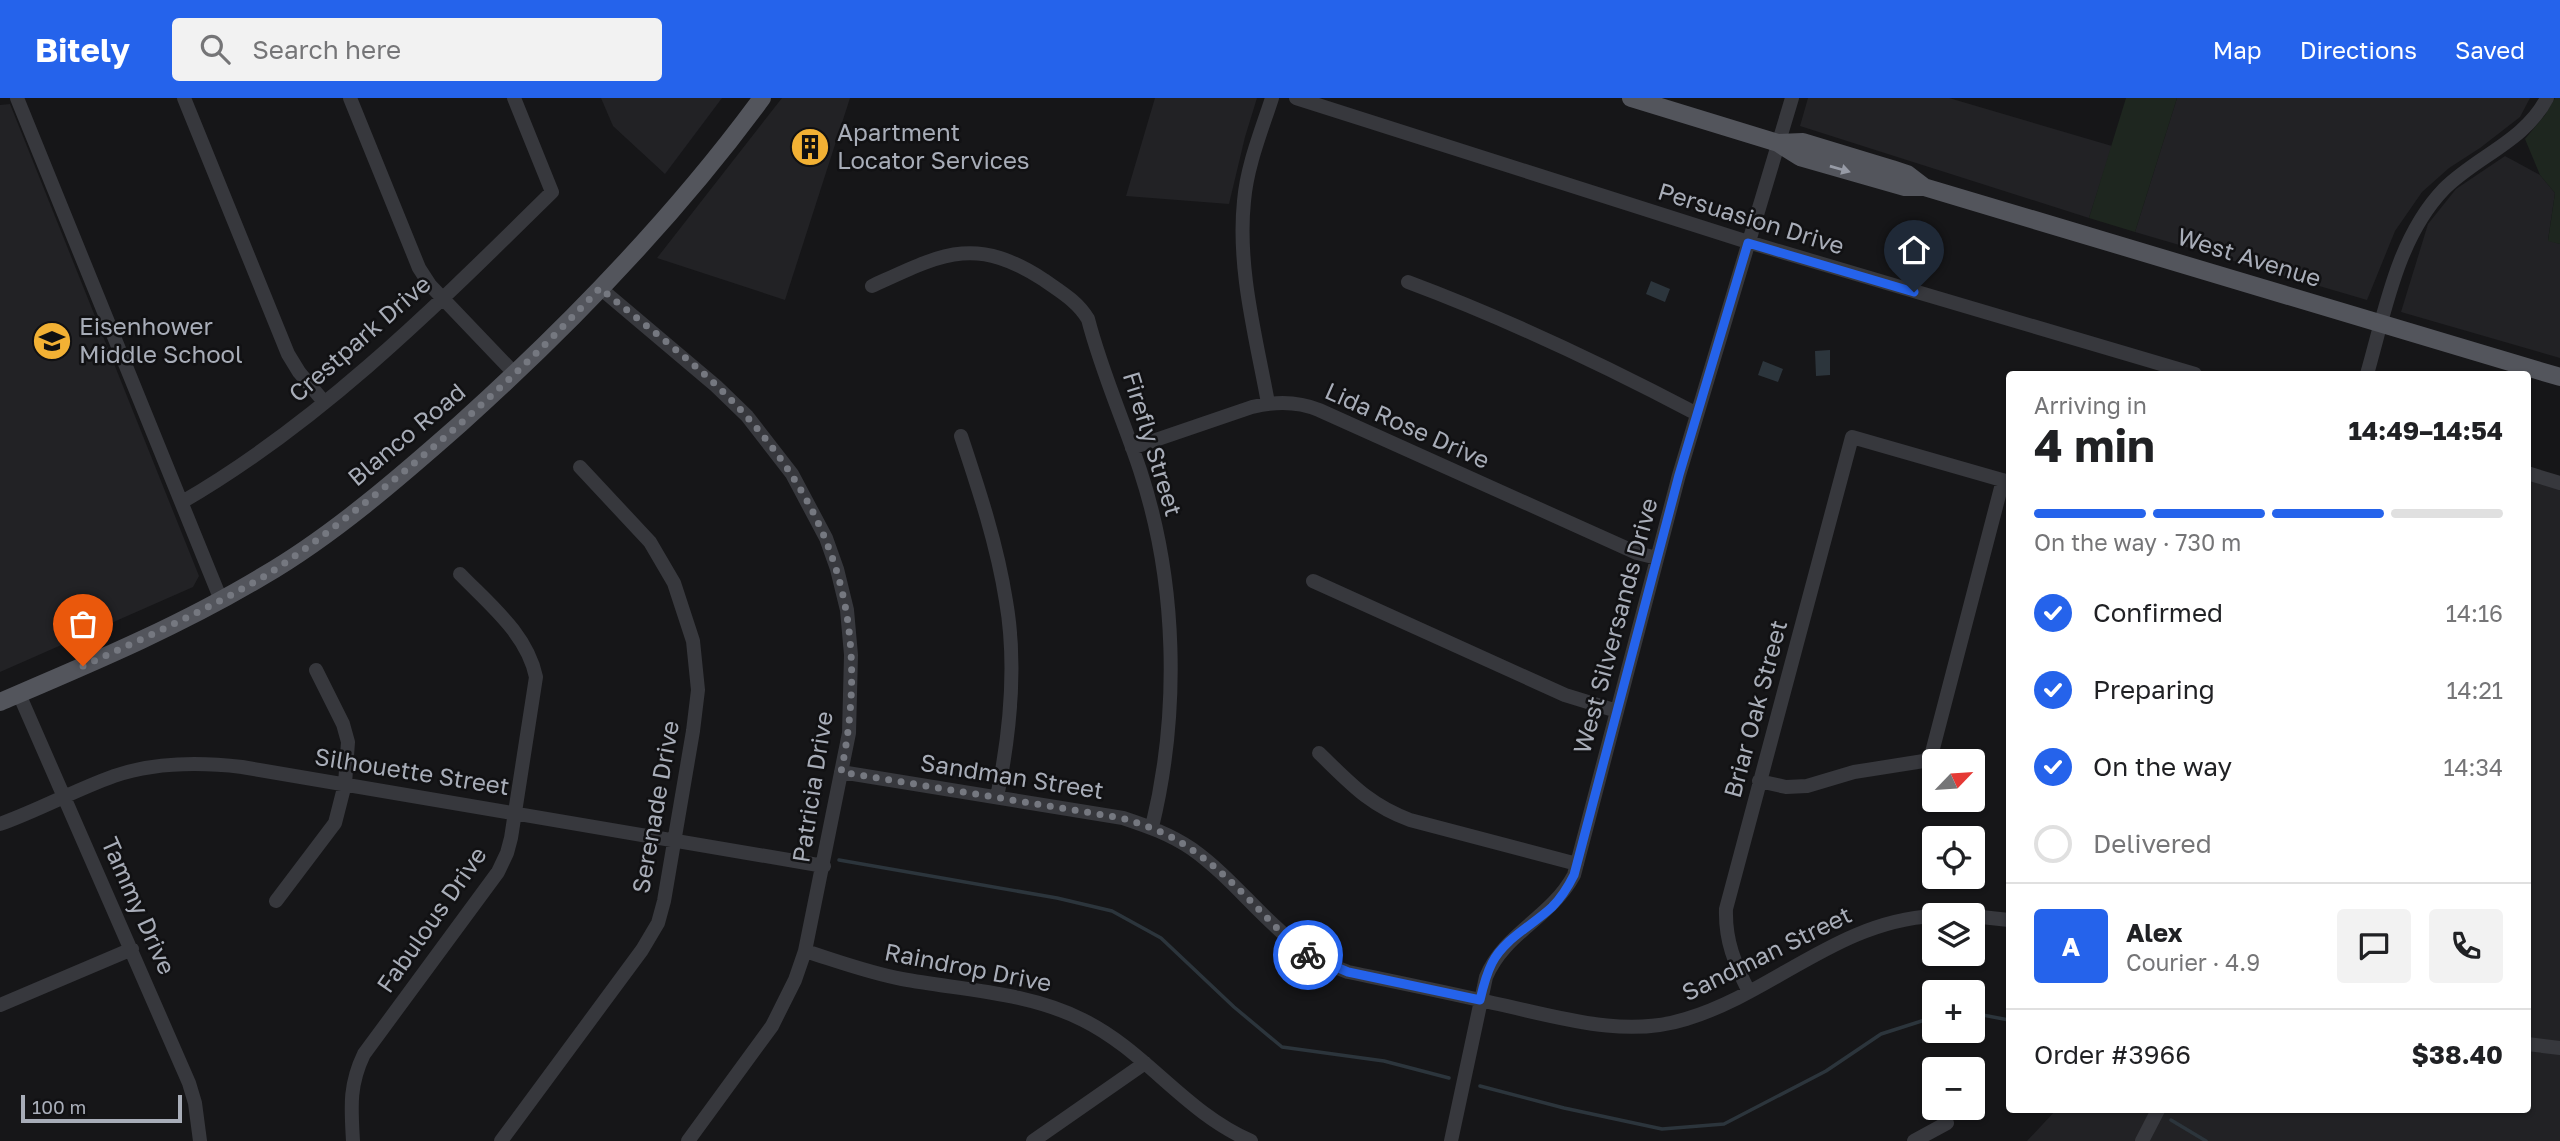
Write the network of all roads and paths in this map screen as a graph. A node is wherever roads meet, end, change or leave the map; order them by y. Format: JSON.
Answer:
{"nodes":[{"id":1,"x":18,"y":98,"type":"edge"},
{"id":2,"x":184,"y":98,"type":"edge"},
{"id":3,"x":350,"y":98,"type":"edge"},
{"id":4,"x":514,"y":98,"type":"edge"},
{"id":5,"x":762,"y":98,"type":"edge"},
{"id":6,"x":1272,"y":98,"type":"edge"},
{"id":7,"x":1296,"y":98,"type":"edge"},
{"id":8,"x":1631,"y":98,"type":"edge"},
{"id":9,"x":1792,"y":98,"type":"edge"},
{"id":10,"x":2547,"y":98,"type":"edge"},
{"id":11,"x":1778,"y":143,"type":"junction"},
{"id":12,"x":1748,"y":243,"type":"junction"},
{"id":13,"x":1408,"y":282,"type":"dead end"},
{"id":14,"x":872,"y":286,"type":"dead end"},
{"id":15,"x":600,"y":288,"type":"junction"},
{"id":16,"x":444,"y":298,"type":"junction"},
{"id":17,"x":2381,"y":323,"type":"junction"},
{"id":18,"x":2185,"y":371,"type":"edge"},
{"id":19,"x":2368,"y":371,"type":"edge"},
{"id":20,"x":514,"y":373,"type":"junction"},
{"id":21,"x":2560,"y":377,"type":"edge"},
{"id":22,"x":324,"y":402,"type":"junction"},
{"id":23,"x":1268,"y":403,"type":"junction"},
{"id":24,"x":1697,"y":414,"type":"junction"},
{"id":25,"x":961,"y":436,"type":"dead end"},
{"id":26,"x":1132,"y":447,"type":"junction"},
{"id":27,"x":580,"y":467,"type":"dead end"},
{"id":28,"x":2531,"y":474,"type":"edge"},
{"id":29,"x":2006,"y":481,"type":"edge"},
{"id":30,"x":2560,"y":483,"type":"edge"},
{"id":31,"x":182,"y":502,"type":"junction"},
{"id":32,"x":1657,"y":558,"type":"junction"},
{"id":33,"x":460,"y":574,"type":"dead end"},
{"id":34,"x":1313,"y":581,"type":"dead end"},
{"id":35,"x":221,"y":600,"type":"junction"},
{"id":36,"x":316,"y":670,"type":"dead end"},
{"id":37,"x":19,"y":694,"type":"junction"},
{"id":38,"x":0,"y":702,"type":"edge"},
{"id":39,"x":1616,"y":711,"type":"junction"},
{"id":40,"x":1319,"y":753,"type":"dead end"},
{"id":41,"x":841,"y":772,"type":"junction"},
{"id":42,"x":1759,"y":781,"type":"junction"},
{"id":43,"x":345,"y":784,"type":"junction"},
{"id":44,"x":65,"y":796,"type":"junction"},
{"id":45,"x":998,"y":797,"type":"junction"},
{"id":46,"x":515,"y":813,"type":"junction"},
{"id":47,"x":0,"y":824,"type":"edge"},
{"id":48,"x":1152,"y":827,"type":"junction"},
{"id":49,"x":674,"y":842,"type":"junction"},
{"id":50,"x":1577,"y":864,"type":"junction"},
{"id":51,"x":824,"y":866,"type":"junction"},
{"id":52,"x":276,"y":901,"type":"dead end"},
{"id":53,"x":1985,"y":917,"type":"edge"},
{"id":54,"x":1922,"y":918,"type":"edge"},
{"id":55,"x":2006,"y":920,"type":"edge"},
{"id":56,"x":132,"y":949,"type":"junction"},
{"id":57,"x":805,"y":951,"type":"junction"},
{"id":58,"x":1749,"y":992,"type":"junction"},
{"id":59,"x":1480,"y":1000,"type":"junction"},
{"id":60,"x":0,"y":1005,"type":"edge"},
{"id":61,"x":2531,"y":1044,"type":"edge"},
{"id":62,"x":2560,"y":1048,"type":"edge"},
{"id":63,"x":1145,"y":1063,"type":"junction"},
{"id":64,"x":2156,"y":1113,"type":"edge"},
{"id":65,"x":1947,"y":1123,"type":"dead end"},
{"id":66,"x":200,"y":1141,"type":"edge"},
{"id":67,"x":352,"y":1141,"type":"edge"},
{"id":68,"x":501,"y":1141,"type":"edge"},
{"id":69,"x":688,"y":1141,"type":"edge"},
{"id":70,"x":1033,"y":1141,"type":"edge"},
{"id":71,"x":1251,"y":1141,"type":"edge"},
{"id":72,"x":1451,"y":1141,"type":"edge"},
{"id":73,"x":1914,"y":1141,"type":"edge"},
{"id":74,"x":2142,"y":1141,"type":"edge"}],
"edges":[{"from":1,"to":31,"type":"street"},
{"from":2,"to":22,"type":"street"},
{"from":3,"to":16,"type":"street"},
{"from":4,"to":16,"type":"street","name":"Crestpark Drive"},
{"from":5,"to":15,"type":"main road","name":"Blanco Road"},
{"from":6,"to":23,"type":"street"},
{"from":7,"to":12,"type":"street","name":"Persuasion Drive"},
{"from":8,"to":11,"type":"main road","name":"West Avenue"},
{"from":9,"to":11,"type":"street","name":"West Silversands Drive"},
{"from":10,"to":17,"type":"street"},
{"from":11,"to":12,"type":"street","name":"West Silversands Drive"},
{"from":11,"to":17,"type":"main road","name":"West Avenue"},
{"from":12,"to":18,"type":"street","name":"Persuasion Drive"},
{"from":12,"to":24,"type":"street","name":"West Silversands Drive"},
{"from":13,"to":24,"type":"street"},
{"from":14,"to":26,"type":"street","name":"Firefly Street"},
{"from":15,"to":20,"type":"main road","name":"Blanco Road"},
{"from":15,"to":41,"type":"street","name":"Patricia Drive"},
{"from":16,"to":20,"type":"street"},
{"from":16,"to":22,"type":"street","name":"Crestpark Drive"},
{"from":17,"to":19,"type":"street"},
{"from":17,"to":21,"type":"main road","name":"West Avenue"},
{"from":20,"to":35,"type":"main road","name":"Blanco Road"},
{"from":22,"to":31,"type":"street","name":"Crestpark Drive"},
{"from":23,"to":26,"type":"street","name":"Lida Rose Drive"},
{"from":23,"to":32,"type":"street","name":"Lida Rose Drive"},
{"from":24,"to":32,"type":"street","name":"West Silversands Drive"},
{"from":25,"to":45,"type":"street"},
{"from":26,"to":48,"type":"street","name":"Firefly Street"},
{"from":27,"to":49,"type":"street","name":"Serenade Drive"},
{"from":28,"to":30,"type":"street"},
{"from":29,"to":42,"type":"street"},
{"from":29,"to":42,"type":"street","name":"Briar Oak Street"},
{"from":31,"to":35,"type":"street"},
{"from":32,"to":39,"type":"street","name":"West Silversands Drive"},
{"from":33,"to":46,"type":"street","name":"Fabulous Drive"},
{"from":34,"to":39,"type":"street"},
{"from":35,"to":37,"type":"main road","name":"Blanco Road"},
{"from":36,"to":43,"type":"street"},
{"from":37,"to":38,"type":"main road","name":"Blanco Road"},
{"from":37,"to":44,"type":"street","name":"Tammy Drive"},
{"from":39,"to":50,"type":"street","name":"West Silversands Drive"},
{"from":40,"to":50,"type":"street"},
{"from":41,"to":45,"type":"street","name":"Sandman Street"},
{"from":41,"to":51,"type":"street","name":"Patricia Drive"},
{"from":42,"to":58,"type":"street","name":"Briar Oak Street"},
{"from":43,"to":44,"type":"street","name":"Silhouette Street"},
{"from":43,"to":46,"type":"street","name":"Silhouette Street"},
{"from":43,"to":52,"type":"street"},
{"from":44,"to":47,"type":"street","name":"Silhouette Street"},
{"from":44,"to":56,"type":"street","name":"Tammy Drive"},
{"from":45,"to":48,"type":"street","name":"Sandman Street"},
{"from":46,"to":49,"type":"street","name":"Silhouette Street"},
{"from":46,"to":67,"type":"street","name":"Fabulous Drive"},
{"from":48,"to":59,"type":"street","name":"Sandman Street"},
{"from":49,"to":51,"type":"street","name":"Silhouette Street"},
{"from":49,"to":68,"type":"street","name":"Serenade Drive"},
{"from":50,"to":59,"type":"street","name":"West Silversands Drive"},
{"from":51,"to":57,"type":"street","name":"Patricia Drive"},
{"from":53,"to":55,"type":"street"},
{"from":54,"to":58,"type":"street","name":"Sandman Street"},
{"from":56,"to":60,"type":"street"},
{"from":56,"to":66,"type":"street","name":"Tammy Drive"},
{"from":57,"to":63,"type":"street","name":"Raindrop Drive"},
{"from":57,"to":69,"type":"street","name":"Patricia Drive"},
{"from":58,"to":59,"type":"street","name":"Sandman Street"},
{"from":59,"to":72,"type":"street","name":"West Silversands Drive"},
{"from":61,"to":62,"type":"street"},
{"from":63,"to":70,"type":"street"},
{"from":63,"to":71,"type":"street","name":"Raindrop Drive"},
{"from":64,"to":74,"type":"street"},
{"from":65,"to":73,"type":"street"}]}
